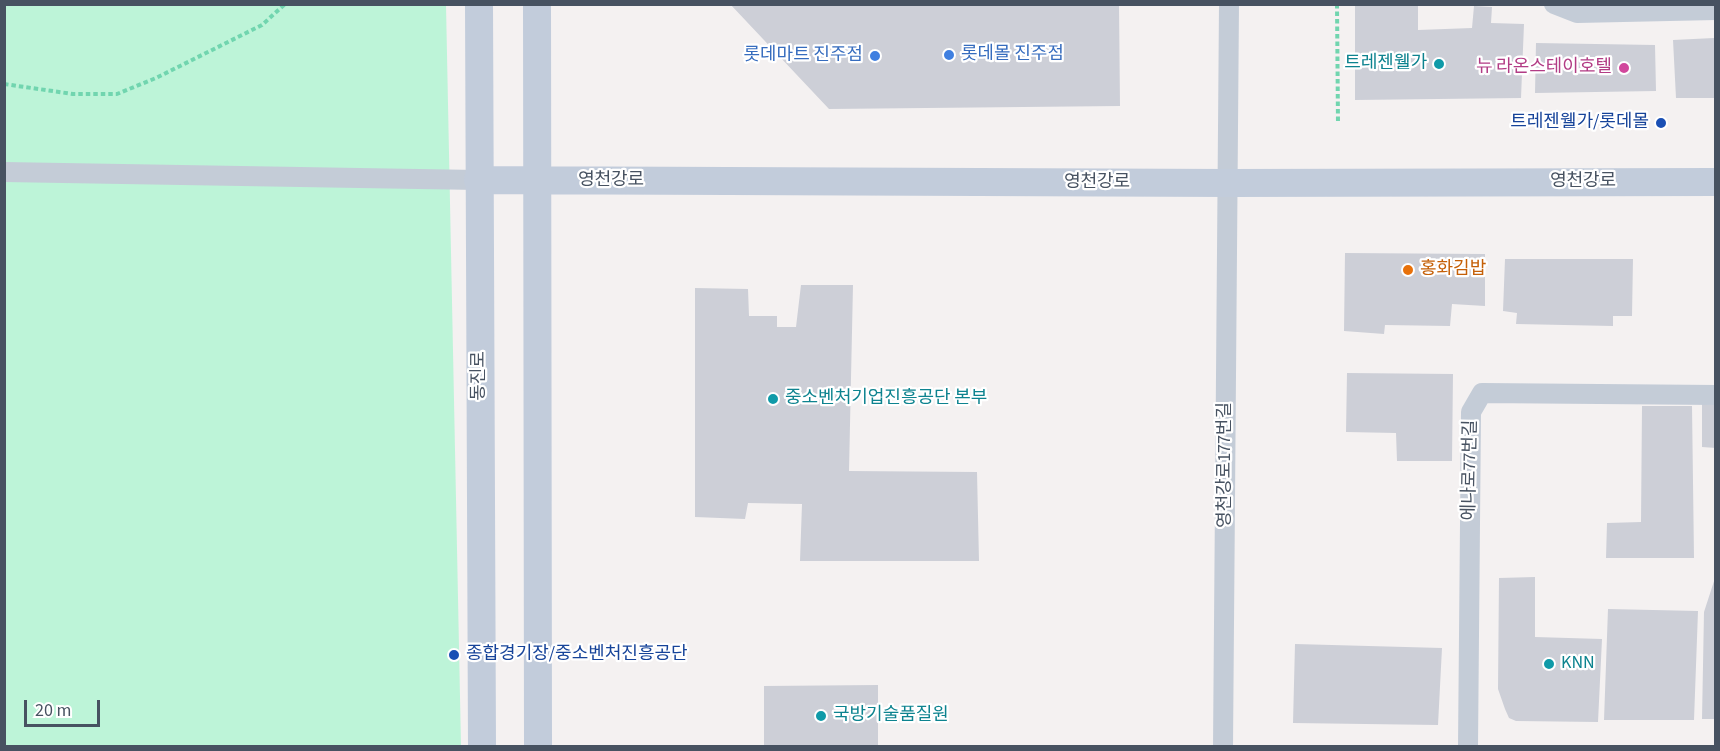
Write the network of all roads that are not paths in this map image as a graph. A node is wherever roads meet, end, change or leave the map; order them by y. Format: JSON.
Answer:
{"nodes":[{"id":1,"x":479,"y":4,"type":"edge"},
{"id":2,"x":537,"y":4,"type":"edge"},
{"id":3,"x":1229,"y":4,"type":"edge"},
{"id":4,"x":1554,"y":4,"type":"edge"},
{"id":5,"x":1716,"y":10,"type":"edge"},
{"id":6,"x":4,"y":172,"type":"edge"},
{"id":7,"x":478,"y":180,"type":"junction"},
{"id":8,"x":537,"y":180,"type":"junction"},
{"id":9,"x":1716,"y":182,"type":"edge"},
{"id":10,"x":1228,"y":183,"type":"junction"},
{"id":11,"x":1716,"y":395,"type":"edge"},
{"id":12,"x":482,"y":747,"type":"edge"},
{"id":13,"x":538,"y":747,"type":"edge"},
{"id":14,"x":1223,"y":747,"type":"edge"},
{"id":15,"x":1468,"y":747,"type":"edge"}],
"edges":[{"from":1,"to":7,"type":"street","name":"동진로"},
{"from":2,"to":8,"type":"street"},
{"from":3,"to":10,"type":"street","name":"영천강로177번길"},
{"from":4,"to":5,"type":"street"},
{"from":6,"to":7,"type":"street"},
{"from":7,"to":8,"type":"street","name":"영천강로"},
{"from":7,"to":12,"type":"street","name":"동진로"},
{"from":8,"to":10,"type":"street","name":"영천강로"},
{"from":8,"to":13,"type":"street"},
{"from":9,"to":10,"type":"street","name":"영천강로"},
{"from":10,"to":14,"type":"street","name":"영천강로177번길"},
{"from":11,"to":15,"type":"street","name":"에나로77번길"}]}
